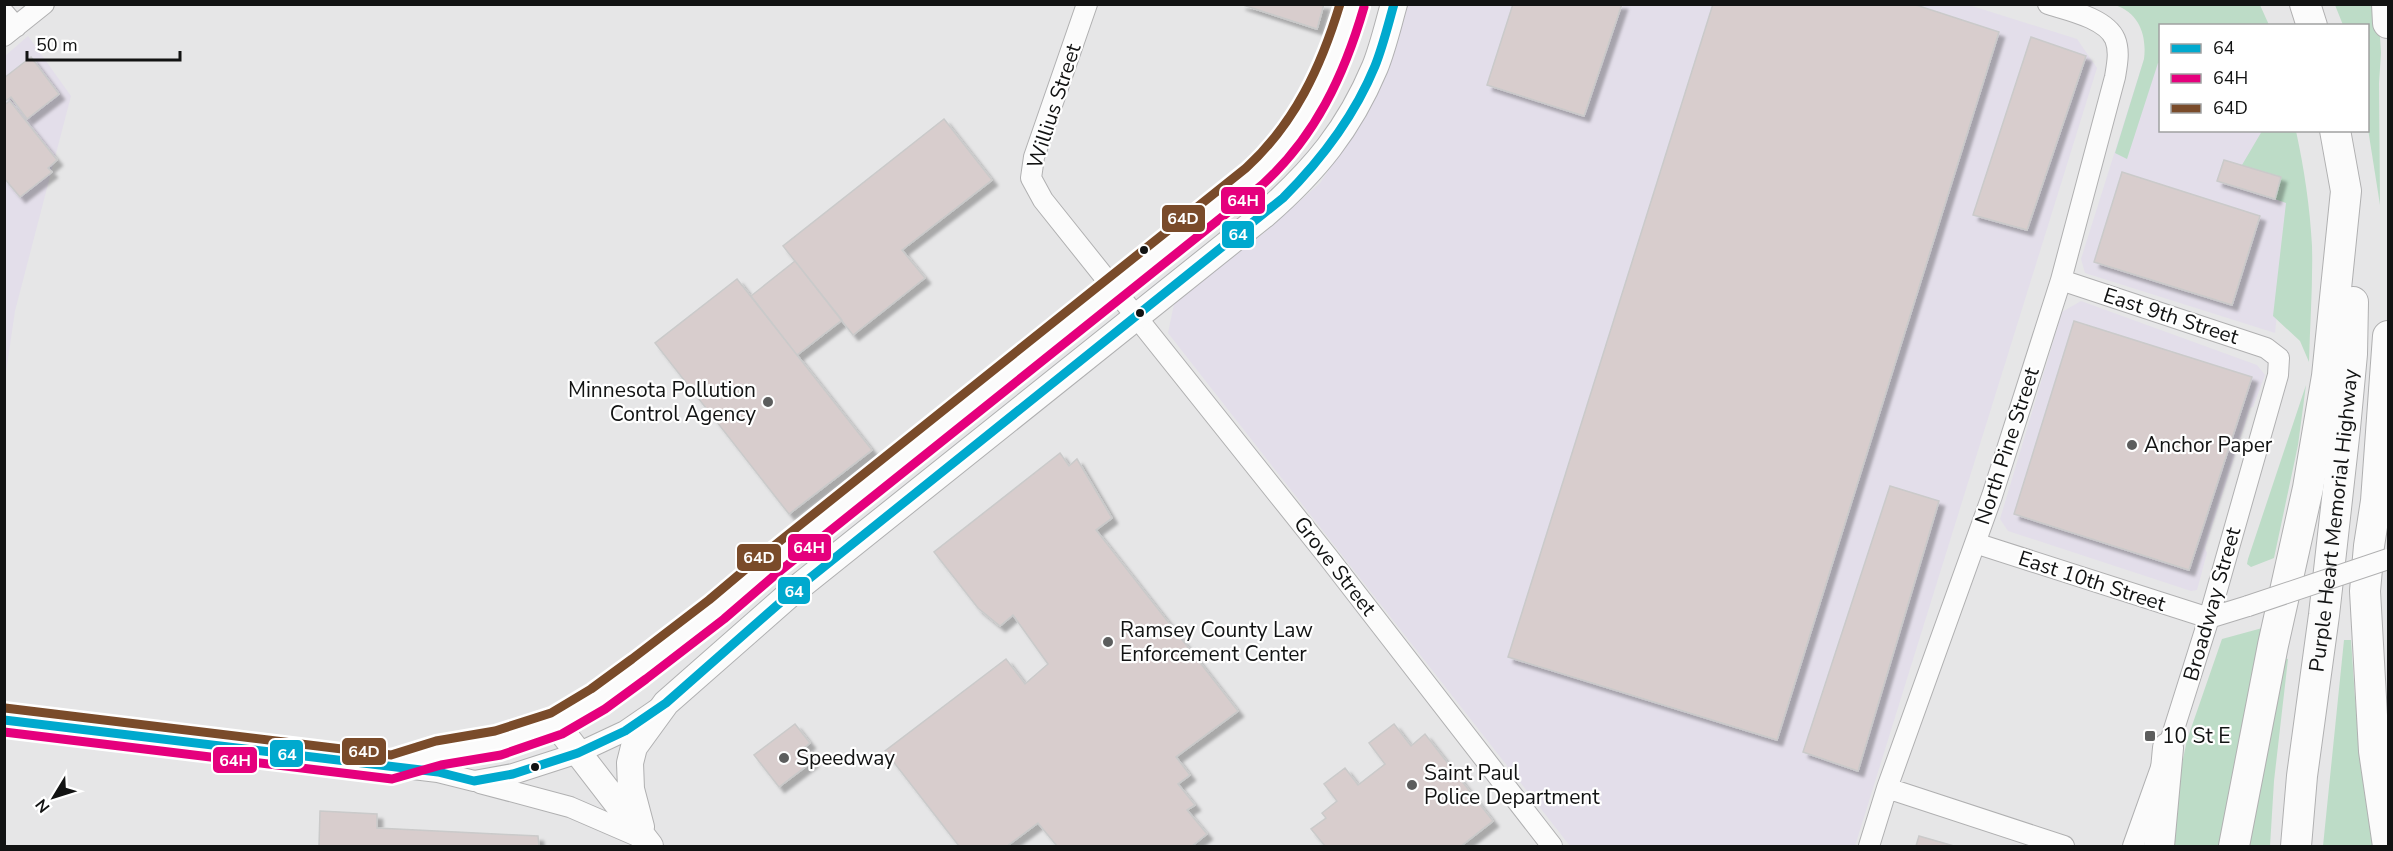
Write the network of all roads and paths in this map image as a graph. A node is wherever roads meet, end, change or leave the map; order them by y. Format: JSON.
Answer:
{"nodes":[{"id":1,"x":44,"y":4,"type":"edge"},
{"id":2,"x":1087,"y":4,"type":"edge"},
{"id":3,"x":1353,"y":4,"type":"edge"},
{"id":4,"x":1394,"y":4,"type":"edge"},
{"id":5,"x":2048,"y":4,"type":"edge"},
{"id":6,"x":2305,"y":4,"type":"edge"},
{"id":7,"x":2387,"y":4,"type":"edge"},
{"id":8,"x":2388,"y":23,"type":"edge"},
{"id":9,"x":2312,"y":24,"type":"edge"},
{"id":10,"x":8,"y":25,"type":"edge"},
{"id":11,"x":2335,"y":132,"type":"edge"},
{"id":12,"x":2346,"y":191,"type":"junction"},
{"id":13,"x":2061,"y":280,"type":"junction"},
{"id":14,"x":1115,"y":288,"type":"junction"},
{"id":15,"x":1137,"y":316,"type":"junction"},
{"id":16,"x":2388,"y":336,"type":"edge"},
{"id":17,"x":2279,"y":358,"type":"joint"},
{"id":18,"x":1975,"y":543,"type":"junction"},
{"id":19,"x":2388,"y":557,"type":"edge"},
{"id":20,"x":2209,"y":618,"type":"junction"},
{"id":21,"x":2388,"y":674,"type":"edge"},
{"id":22,"x":666,"y":703,"type":"junction"},
{"id":23,"x":4,"y":720,"type":"edge"},
{"id":24,"x":555,"y":724,"type":"junction"},
{"id":25,"x":2168,"y":748,"type":"junction"},
{"id":26,"x":578,"y":753,"type":"junction"},
{"id":27,"x":393,"y":767,"type":"junction"},
{"id":28,"x":474,"y":781,"type":"junction"},
{"id":29,"x":1887,"y":788,"type":"junction"},
{"id":30,"x":647,"y":843,"type":"edge"},
{"id":31,"x":1552,"y":846,"type":"edge"},
{"id":32,"x":1869,"y":846,"type":"edge"},
{"id":33,"x":2064,"y":846,"type":"edge"},
{"id":34,"x":2133,"y":846,"type":"edge"},
{"id":35,"x":2159,"y":846,"type":"edge"},
{"id":36,"x":2234,"y":846,"type":"edge"},
{"id":37,"x":2296,"y":846,"type":"edge"},
{"id":38,"x":2388,"y":846,"type":"edge"}],
"edges":[{"from":1,"to":10,"type":"street"},
{"from":2,"to":14,"type":"street","name":"Willius Street"},
{"from":3,"to":14,"type":"main road"},
{"from":4,"to":15,"type":"main road"},
{"from":5,"to":13,"type":"street","name":"North Pine Street"},
{"from":6,"to":9,"type":"highway"},
{"from":7,"to":8,"type":"highway"},
{"from":11,"to":12,"type":"highway"},
{"from":12,"to":36,"type":"highway"},
{"from":12,"to":37,"type":"highway","name":"Purple Heart Memorial Highway"},
{"from":13,"to":17,"type":"street","name":"East 9th Street"},
{"from":13,"to":18,"type":"street","name":"North Pine Street"},
{"from":14,"to":15,"type":"street","name":"Grove Street"},
{"from":14,"to":24,"type":"main road"},
{"from":15,"to":22,"type":"main road"},
{"from":15,"to":31,"type":"street","name":"Grove Street"},
{"from":16,"to":38,"type":"highway"},
{"from":17,"to":20,"type":"street","name":"Broadway Street"},
{"from":18,"to":20,"type":"street","name":"East 10th Street"},
{"from":18,"to":29,"type":"street","name":"North Pine Street"},
{"from":19,"to":20,"type":"street","bridge":true},
{"from":19,"to":21,"type":"highway"},
{"from":20,"to":25,"type":"street","name":"Broadway Street"},
{"from":22,"to":26,"type":"street"},
{"from":22,"to":30,"type":"main road"},
{"from":23,"to":27,"type":"street"},
{"from":24,"to":26,"type":"main road"},
{"from":24,"to":27,"type":"street"},
{"from":25,"to":34,"type":"street","name":"Broadway Street"},
{"from":25,"to":35,"type":"highway"},
{"from":26,"to":28,"type":"street"},
{"from":26,"to":30,"type":"main road"},
{"from":27,"to":28,"type":"street"},
{"from":28,"to":30,"type":"street"},
{"from":29,"to":32,"type":"street","name":"North Pine Street"},
{"from":29,"to":33,"type":"street"}]}
